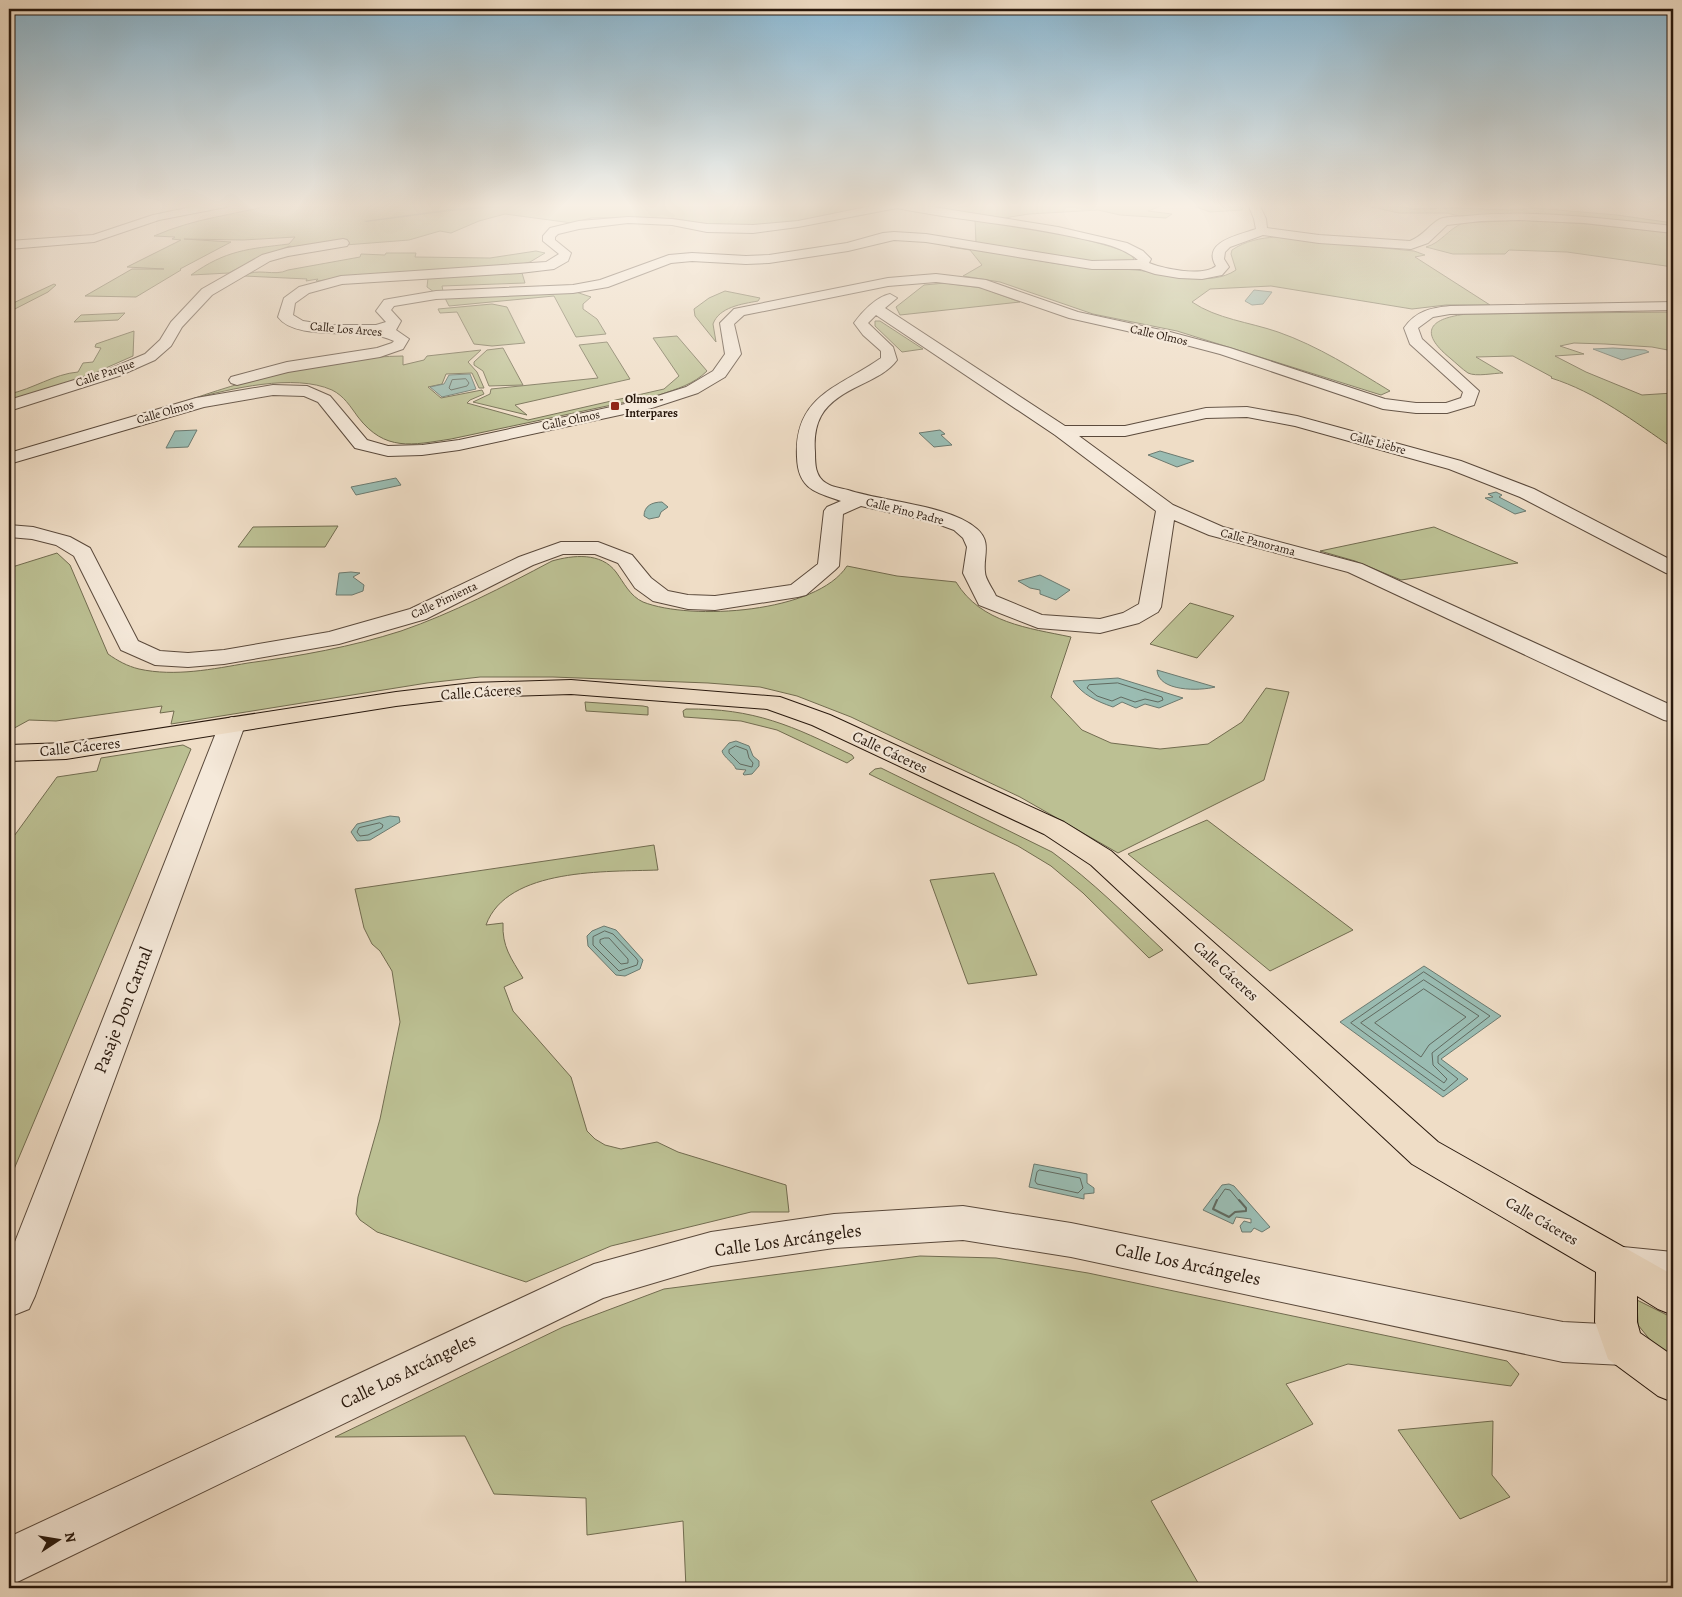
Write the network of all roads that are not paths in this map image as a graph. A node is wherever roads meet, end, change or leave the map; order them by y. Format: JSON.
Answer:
{"nodes":[{"id":1,"x":917,"y":278,"type":"edge"},
{"id":2,"x":230,"y":279,"type":"edge"},
{"id":3,"x":366,"y":279,"type":"edge"},
{"id":4,"x":617,"y":279,"type":"edge"},
{"id":5,"x":914,"y":279,"type":"edge"},
{"id":6,"x":941,"y":279,"type":"edge"},
{"id":7,"x":1673,"y":306,"type":"edge"},
{"id":8,"x":876,"y":308,"type":"junction"},
{"id":9,"x":375,"y":330,"type":"junction"},
{"id":10,"x":9,"y":406,"type":"edge"},
{"id":11,"x":146,"y":418,"type":"junction"},
{"id":12,"x":1061,"y":431,"type":"junction"},
{"id":13,"x":9,"y":459,"type":"edge"},
{"id":14,"x":859,"y":500,"type":"junction"},
{"id":15,"x":1166,"y":509,"type":"junction"},
{"id":16,"x":9,"y":531,"type":"edge"},
{"id":17,"x":1673,"y":569,"type":"edge"},
{"id":18,"x":1673,"y":714,"type":"edge"},
{"id":19,"x":232,"y":725,"type":"junction"},
{"id":20,"x":9,"y":752,"type":"edge"},
{"id":21,"x":1616,"y":1265,"type":"junction"},
{"id":22,"x":1673,"y":1270,"type":"edge"},
{"id":23,"x":14,"y":1296,"type":"dead end"},
{"id":24,"x":1673,"y":1296,"type":"edge"},
{"id":25,"x":1623,"y":1345,"type":"junction"},
{"id":26,"x":1673,"y":1381,"type":"edge"},
{"id":27,"x":9,"y":1562,"type":"edge"}],
"edges":[{"from":1,"to":8,"type":"street","name":"Calle Pino Padre"},
{"from":2,"to":10,"type":"street","name":"Calle Parque"},
{"from":3,"to":9,"type":"street","name":"Calle Los Arces"},
{"from":4,"to":9,"type":"street"},
{"from":5,"to":11,"type":"street","name":"Calle Olmos"},
{"from":6,"to":7,"type":"street","name":"Calle Olmos"},
{"from":8,"to":12,"type":"street","name":"Calle Panorama"},
{"from":8,"to":14,"type":"street","name":"Calle Pino Padre"},
{"from":9,"to":11,"type":"street","name":"Calle Los Arces"},
{"from":11,"to":13,"type":"street","name":"Calle Olmos"},
{"from":12,"to":15,"type":"street","name":"Calle Panorama"},
{"from":12,"to":17,"type":"street","name":"Calle Liebre"},
{"from":14,"to":15,"type":"street","name":"Calle Pino Padre"},
{"from":14,"to":16,"type":"street","name":"Calle Pimienta"},
{"from":15,"to":18,"type":"street","name":"Calle Panorama"},
{"from":19,"to":20,"type":"main road","name":"Calle Cáceres"},
{"from":19,"to":21,"type":"main road","name":"Calle Cáceres"},
{"from":19,"to":23,"type":"street","name":"Pasaje Don Carnal"},
{"from":21,"to":22,"type":"street","name":"Calle Cáceres"},
{"from":21,"to":24,"type":"main road"},
{"from":21,"to":25,"type":"main road"},
{"from":25,"to":26,"type":"main road"},
{"from":25,"to":27,"type":"street","name":"Calle Los Arcángeles"}]}
